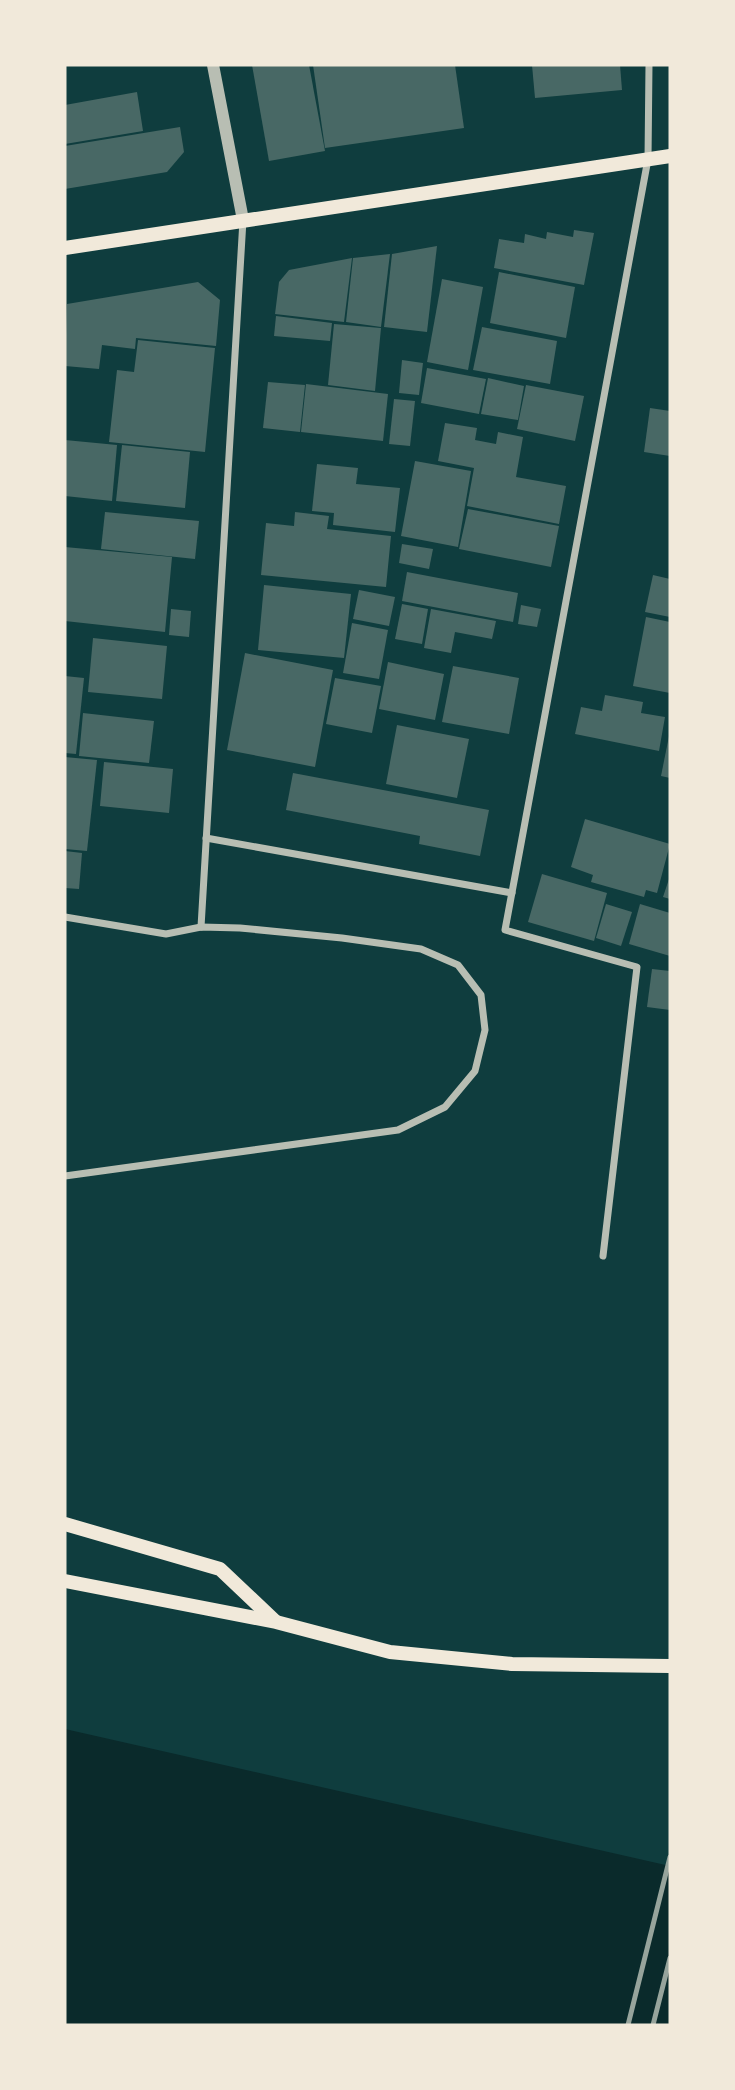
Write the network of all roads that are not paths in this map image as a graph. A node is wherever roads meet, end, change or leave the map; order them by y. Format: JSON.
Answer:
{"nodes":[{"id":1,"x":213,"y":65,"type":"edge"},
{"id":2,"x":649,"y":65,"type":"edge"},
{"id":3,"x":670,"y":156,"type":"edge"},
{"id":4,"x":648,"y":159,"type":"junction"},
{"id":5,"x":243,"y":220,"type":"junction"},
{"id":6,"x":65,"y":248,"type":"edge"},
{"id":7,"x":206,"y":838,"type":"junction"},
{"id":8,"x":512,"y":893,"type":"junction"},
{"id":9,"x":65,"y":917,"type":"edge"},
{"id":10,"x":201,"y":927,"type":"junction"},
{"id":11,"x":65,"y":1176,"type":"edge"},
{"id":12,"x":603,"y":1256,"type":"dead end"},
{"id":13,"x":65,"y":1524,"type":"edge"},
{"id":14,"x":65,"y":1581,"type":"edge"},
{"id":15,"x":276,"y":1622,"type":"junction"},
{"id":16,"x":670,"y":1666,"type":"edge"}],
"edges":[{"from":1,"to":5,"type":"street"},
{"from":2,"to":4,"type":"street"},
{"from":3,"to":4,"type":"main road"},
{"from":4,"to":5,"type":"main road"},
{"from":4,"to":8,"type":"street"},
{"from":5,"to":6,"type":"main road"},
{"from":5,"to":7,"type":"street"},
{"from":7,"to":8,"type":"street"},
{"from":7,"to":10,"type":"street"},
{"from":8,"to":12,"type":"street"},
{"from":9,"to":10,"type":"street"},
{"from":10,"to":11,"type":"street"},
{"from":13,"to":15,"type":"main road"},
{"from":14,"to":15,"type":"main road"},
{"from":15,"to":16,"type":"main road"}]}
